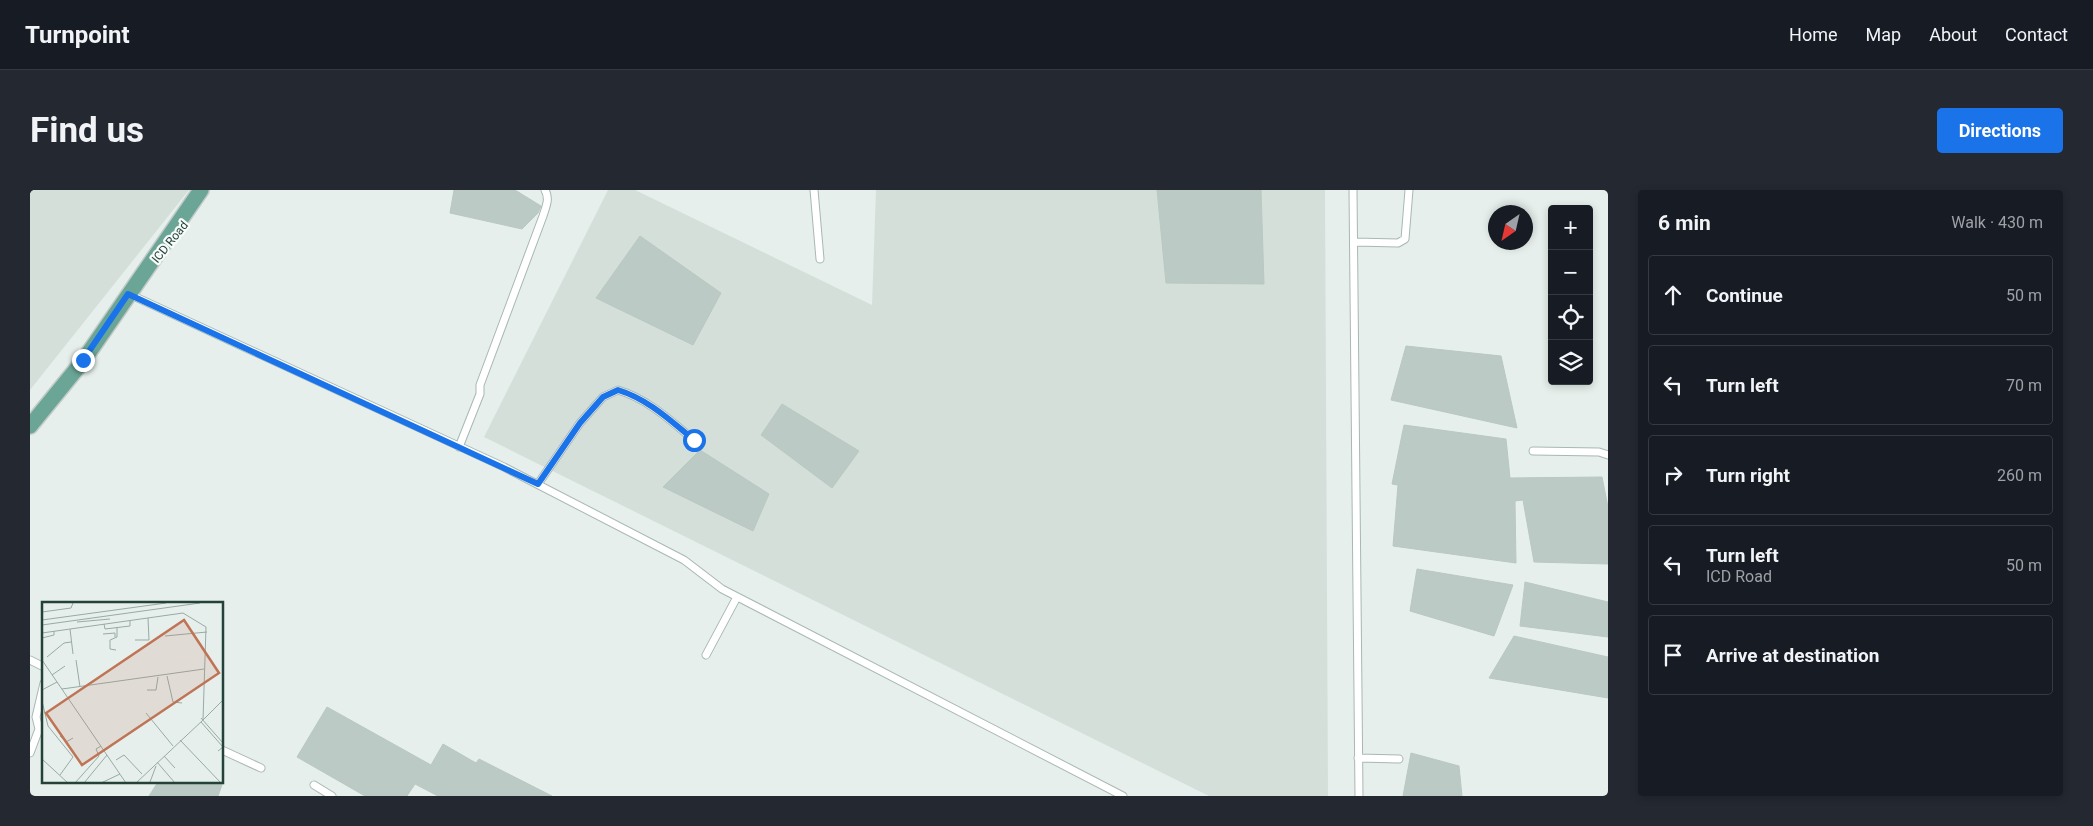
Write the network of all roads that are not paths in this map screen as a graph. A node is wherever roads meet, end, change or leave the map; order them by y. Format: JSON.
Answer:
{"nodes":[{"id":1,"x":201,"y":190,"type":"edge"},
{"id":2,"x":212,"y":190,"type":"edge"},
{"id":3,"x":545,"y":190,"type":"edge"},
{"id":4,"x":814,"y":190,"type":"edge"},
{"id":5,"x":1352,"y":190,"type":"edge"},
{"id":6,"x":1409,"y":190,"type":"edge"},
{"id":7,"x":1354,"y":242,"type":"junction"},
{"id":8,"x":820,"y":259,"type":"dead end"},
{"id":9,"x":128,"y":294,"type":"junction"},
{"id":10,"x":30,"y":426,"type":"edge"},
{"id":11,"x":694,"y":440,"type":"dead end"},
{"id":12,"x":459,"y":446,"type":"junction"},
{"id":13,"x":1532,"y":451,"type":"dead end"},
{"id":14,"x":1608,"y":455,"type":"edge"},
{"id":15,"x":538,"y":484,"type":"junction"},
{"id":16,"x":737,"y":597,"type":"junction"},
{"id":17,"x":706,"y":655,"type":"dead end"},
{"id":18,"x":30,"y":660,"type":"edge"},
{"id":19,"x":42,"y":666,"type":"edge"},
{"id":20,"x":42,"y":692,"type":"edge"},
{"id":21,"x":41,"y":730,"type":"edge"},
{"id":22,"x":224,"y":751,"type":"edge"},
{"id":23,"x":30,"y":753,"type":"edge"},
{"id":24,"x":1358,"y":758,"type":"junction"},
{"id":25,"x":1399,"y":759,"type":"dead end"},
{"id":26,"x":261,"y":768,"type":"dead end"},
{"id":27,"x":314,"y":785,"type":"dead end"},
{"id":28,"x":332,"y":796,"type":"edge"},
{"id":29,"x":1123,"y":796,"type":"edge"},
{"id":30,"x":1359,"y":796,"type":"edge"}],
"edges":[{"from":1,"to":9,"type":"main road","name":"ICD Road"},
{"from":2,"to":9,"type":"main road","name":"ICD Road"},
{"from":3,"to":12,"type":"lane"},
{"from":4,"to":8,"type":"lane"},
{"from":5,"to":7,"type":"lane"},
{"from":6,"to":7,"type":"lane"},
{"from":7,"to":24,"type":"lane"},
{"from":9,"to":10,"type":"main road","name":"ICD Road"},
{"from":9,"to":12,"type":"lane"},
{"from":11,"to":15,"type":"lane"},
{"from":12,"to":15,"type":"lane"},
{"from":13,"to":14,"type":"lane"},
{"from":15,"to":16,"type":"lane"},
{"from":16,"to":17,"type":"lane"},
{"from":16,"to":29,"type":"lane"},
{"from":18,"to":19,"type":"lane"},
{"from":20,"to":21,"type":"lane"},
{"from":21,"to":23,"type":"lane"},
{"from":22,"to":26,"type":"lane"},
{"from":24,"to":25,"type":"lane"},
{"from":24,"to":30,"type":"lane"},
{"from":27,"to":28,"type":"lane"}]}
